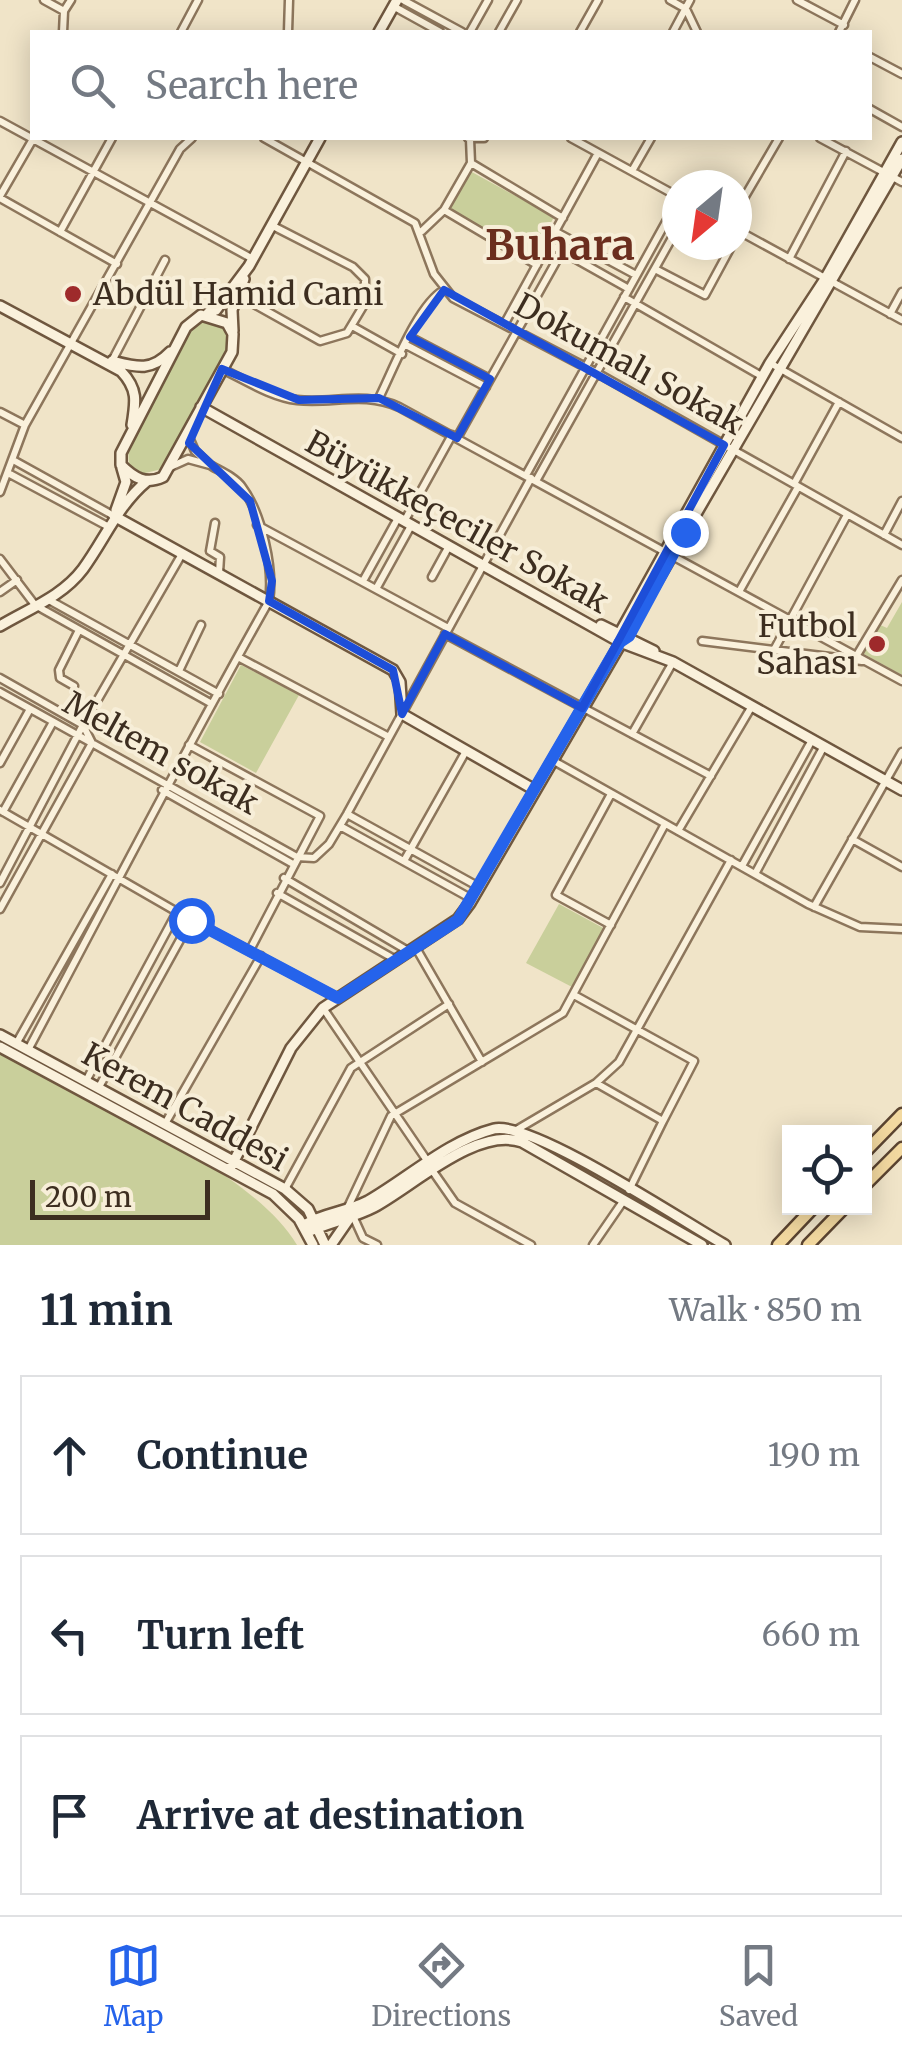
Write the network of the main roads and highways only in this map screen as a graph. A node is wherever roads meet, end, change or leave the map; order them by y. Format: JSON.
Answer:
{"nodes":[{"id":1,"x":902,"y":1114,"type":"edge"},
{"id":2,"x":872,"y":1146,"type":"edge"},
{"id":3,"x":902,"y":1148,"type":"edge"},
{"id":4,"x":872,"y":1178,"type":"edge"},
{"id":5,"x":806,"y":1215,"type":"edge"},
{"id":6,"x":837,"y":1215,"type":"edge"},
{"id":7,"x":792,"y":1230,"type":"junction"},
{"id":8,"x":778,"y":1245,"type":"edge"},
{"id":9,"x":794,"y":1245,"type":"edge"},
{"id":10,"x":808,"y":1245,"type":"edge"}],
"edges":[{"from":1,"to":2,"type":"main road"},
{"from":3,"to":4,"type":"main road"},
{"from":5,"to":7,"type":"main road"},
{"from":6,"to":10,"type":"main road"},
{"from":7,"to":8,"type":"main road"},
{"from":7,"to":9,"type":"main road"}]}
